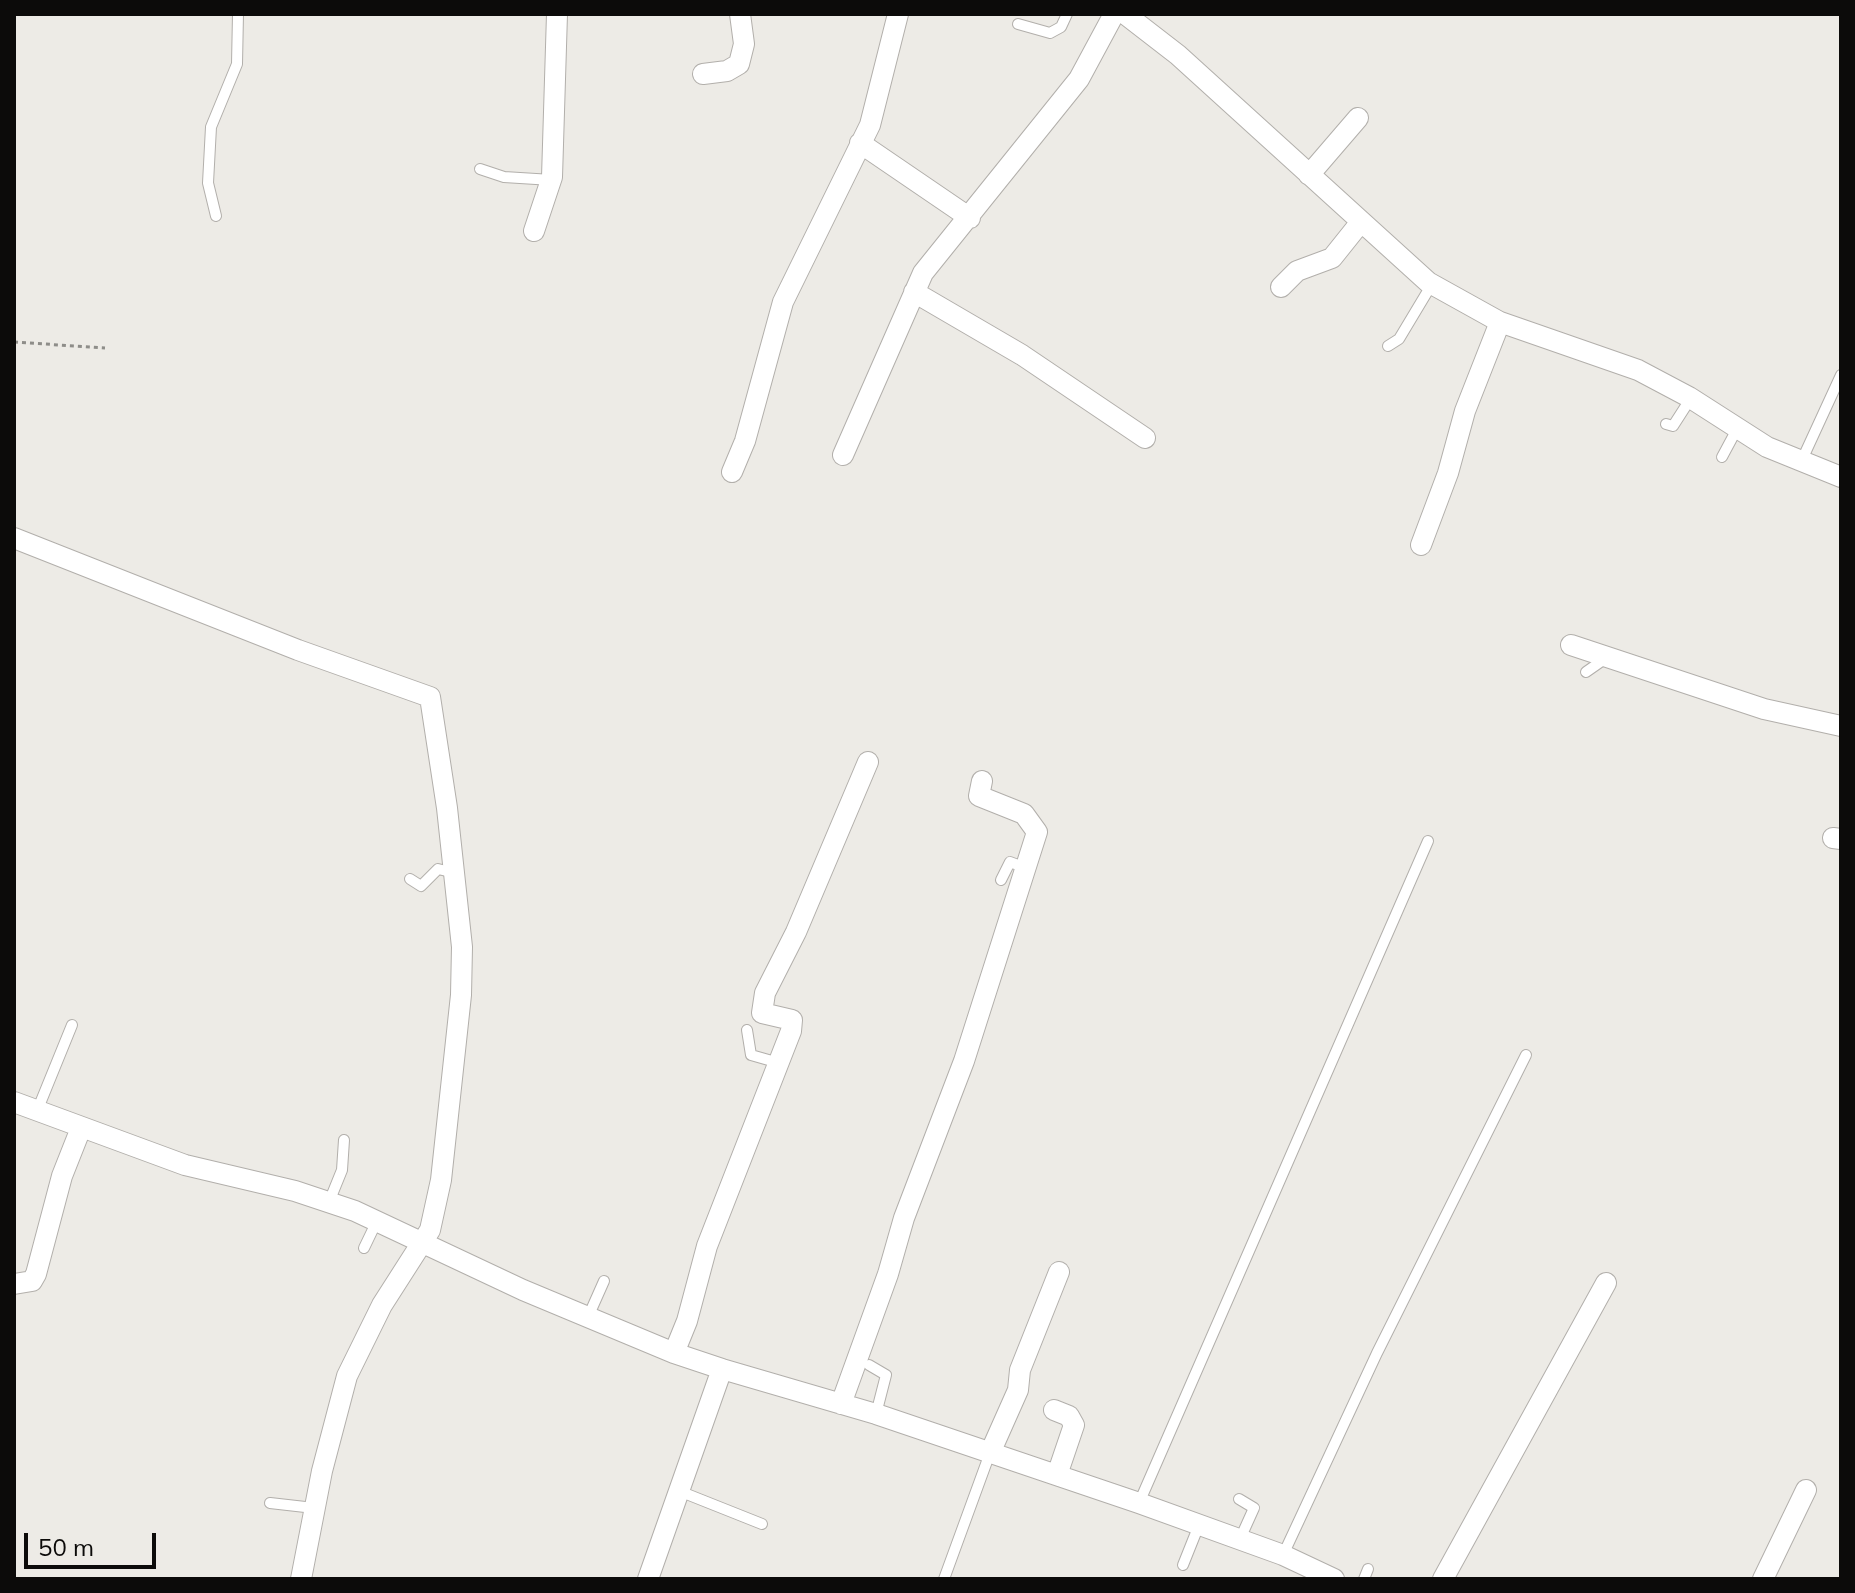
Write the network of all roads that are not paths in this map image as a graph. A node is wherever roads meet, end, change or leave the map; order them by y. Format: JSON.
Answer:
{"nodes":[{"id":1,"x":238,"y":14,"type":"edge"},
{"id":2,"x":557,"y":14,"type":"edge"},
{"id":3,"x":740,"y":14,"type":"edge"},
{"id":4,"x":898,"y":14,"type":"edge"},
{"id":5,"x":1067,"y":14,"type":"edge"},
{"id":6,"x":1114,"y":14,"type":"edge"},
{"id":7,"x":1125,"y":14,"type":"edge"},
{"id":8,"x":1018,"y":24,"type":"dead end"},
{"id":9,"x":703,"y":74,"type":"dead end"},
{"id":10,"x":1358,"y":118,"type":"dead end"},
{"id":11,"x":860,"y":143,"type":"junction"},
{"id":12,"x":480,"y":169,"type":"dead end"},
{"id":13,"x":1309,"y":175,"type":"junction"},
{"id":14,"x":552,"y":180,"type":"junction"},
{"id":15,"x":216,"y":216,"type":"dead end"},
{"id":16,"x":970,"y":218,"type":"junction"},
{"id":17,"x":1360,"y":223,"type":"junction"},
{"id":18,"x":534,"y":231,"type":"dead end"},
{"id":19,"x":1432,"y":284,"type":"junction"},
{"id":20,"x":1281,"y":287,"type":"dead end"},
{"id":21,"x":914,"y":292,"type":"junction"},
{"id":22,"x":1500,"y":322,"type":"junction"},
{"id":23,"x":1388,"y":346,"type":"dead end"},
{"id":24,"x":1841,"y":375,"type":"edge"},
{"id":25,"x":1691,"y":398,"type":"junction"},
{"id":26,"x":1666,"y":424,"type":"dead end"},
{"id":27,"x":1737,"y":429,"type":"junction"},
{"id":28,"x":1145,"y":438,"type":"dead end"},
{"id":29,"x":843,"y":455,"type":"dead end"},
{"id":30,"x":1722,"y":457,"type":"dead end"},
{"id":31,"x":1801,"y":462,"type":"junction"},
{"id":32,"x":732,"y":472,"type":"dead end"},
{"id":33,"x":1841,"y":477,"type":"edge"},
{"id":34,"x":14,"y":538,"type":"edge"},
{"id":35,"x":1421,"y":545,"type":"dead end"},
{"id":36,"x":1571,"y":645,"type":"dead end"},
{"id":37,"x":1607,"y":657,"type":"junction"},
{"id":38,"x":1586,"y":672,"type":"dead end"},
{"id":39,"x":1841,"y":726,"type":"edge"},
{"id":40,"x":868,"y":762,"type":"dead end"},
{"id":41,"x":982,"y":781,"type":"dead end"},
{"id":42,"x":1428,"y":841,"type":"dead end"},
{"id":43,"x":1026,"y":868,"type":"junction"},
{"id":44,"x":455,"y":873,"type":"junction"},
{"id":45,"x":410,"y":879,"type":"dead end"},
{"id":46,"x":1001,"y":880,"type":"dead end"},
{"id":47,"x":72,"y":1025,"type":"dead end"},
{"id":48,"x":747,"y":1030,"type":"dead end"},
{"id":49,"x":1526,"y":1055,"type":"dead end"},
{"id":50,"x":779,"y":1063,"type":"junction"},
{"id":51,"x":14,"y":1102,"type":"edge"},
{"id":52,"x":37,"y":1111,"type":"junction"},
{"id":53,"x":81,"y":1128,"type":"junction"},
{"id":54,"x":344,"y":1140,"type":"dead end"},
{"id":55,"x":329,"y":1202,"type":"junction"},
{"id":56,"x":377,"y":1221,"type":"junction"},
{"id":57,"x":422,"y":1242,"type":"junction"},
{"id":58,"x":364,"y":1248,"type":"dead end"},
{"id":59,"x":1059,"y":1272,"type":"dead end"},
{"id":60,"x":604,"y":1281,"type":"dead end"},
{"id":61,"x":1606,"y":1283,"type":"dead end"},
{"id":62,"x":14,"y":1284,"type":"edge"},
{"id":63,"x":588,"y":1317,"type":"junction"},
{"id":64,"x":674,"y":1353,"type":"junction"},
{"id":65,"x":869,"y":1365,"type":"dead end"},
{"id":66,"x":722,"y":1369,"type":"junction"},
{"id":67,"x":841,"y":1404,"type":"junction"},
{"id":68,"x":1054,"y":1410,"type":"dead end"},
{"id":69,"x":876,"y":1414,"type":"junction"},
{"id":70,"x":990,"y":1453,"type":"junction"},
{"id":71,"x":1057,"y":1475,"type":"junction"},
{"id":72,"x":1806,"y":1490,"type":"dead end"},
{"id":73,"x":679,"y":1491,"type":"junction"},
{"id":74,"x":1239,"y":1499,"type":"dead end"},
{"id":75,"x":270,"y":1503,"type":"dead end"},
{"id":76,"x":1139,"y":1503,"type":"junction"},
{"id":77,"x":314,"y":1508,"type":"junction"},
{"id":78,"x":762,"y":1524,"type":"dead end"},
{"id":79,"x":1199,"y":1525,"type":"junction"},
{"id":80,"x":1240,"y":1539,"type":"junction"},
{"id":81,"x":1283,"y":1555,"type":"junction"},
{"id":82,"x":1183,"y":1565,"type":"dead end"},
{"id":83,"x":301,"y":1579,"type":"edge"},
{"id":84,"x":648,"y":1579,"type":"edge"},
{"id":85,"x":944,"y":1579,"type":"edge"},
{"id":86,"x":1334,"y":1579,"type":"edge"},
{"id":87,"x":1443,"y":1579,"type":"edge"},
{"id":88,"x":1763,"y":1579,"type":"edge"}],
"edges":[{"from":1,"to":15,"type":"lane"},
{"from":2,"to":14,"type":"street"},
{"from":3,"to":9,"type":"street"},
{"from":4,"to":11,"type":"street"},
{"from":5,"to":8,"type":"lane"},
{"from":6,"to":16,"type":"street"},
{"from":7,"to":13,"type":"street"},
{"from":10,"to":13,"type":"street"},
{"from":11,"to":16,"type":"street"},
{"from":11,"to":32,"type":"street"},
{"from":12,"to":14,"type":"lane"},
{"from":13,"to":17,"type":"street"},
{"from":14,"to":18,"type":"street"},
{"from":16,"to":21,"type":"street"},
{"from":17,"to":19,"type":"street"},
{"from":17,"to":20,"type":"street"},
{"from":19,"to":22,"type":"street"},
{"from":19,"to":23,"type":"lane"},
{"from":21,"to":28,"type":"street"},
{"from":21,"to":29,"type":"street"},
{"from":22,"to":25,"type":"street"},
{"from":22,"to":35,"type":"street"},
{"from":24,"to":31,"type":"lane"},
{"from":25,"to":26,"type":"lane"},
{"from":25,"to":27,"type":"street"},
{"from":27,"to":30,"type":"lane"},
{"from":27,"to":31,"type":"street"},
{"from":31,"to":33,"type":"street"},
{"from":34,"to":44,"type":"street"},
{"from":36,"to":37,"type":"street"},
{"from":37,"to":38,"type":"lane"},
{"from":37,"to":39,"type":"street"},
{"from":40,"to":50,"type":"street"},
{"from":41,"to":43,"type":"street"},
{"from":42,"to":76,"type":"lane"},
{"from":43,"to":46,"type":"lane"},
{"from":43,"to":67,"type":"street"},
{"from":44,"to":45,"type":"lane"},
{"from":44,"to":57,"type":"street"},
{"from":47,"to":52,"type":"lane"},
{"from":48,"to":50,"type":"lane"},
{"from":49,"to":81,"type":"lane"},
{"from":50,"to":64,"type":"street"},
{"from":51,"to":52,"type":"street"},
{"from":52,"to":53,"type":"street"},
{"from":53,"to":55,"type":"street"},
{"from":53,"to":62,"type":"street"},
{"from":54,"to":55,"type":"lane"},
{"from":55,"to":56,"type":"street"},
{"from":56,"to":57,"type":"street"},
{"from":56,"to":58,"type":"lane"},
{"from":57,"to":63,"type":"street"},
{"from":57,"to":77,"type":"street"},
{"from":59,"to":70,"type":"street"},
{"from":60,"to":63,"type":"lane"},
{"from":61,"to":87,"type":"street"},
{"from":63,"to":64,"type":"street"},
{"from":64,"to":66,"type":"street"},
{"from":65,"to":69,"type":"lane"},
{"from":66,"to":67,"type":"street"},
{"from":66,"to":73,"type":"street"},
{"from":67,"to":69,"type":"street"},
{"from":68,"to":71,"type":"street"},
{"from":69,"to":70,"type":"street"},
{"from":70,"to":71,"type":"street"},
{"from":70,"to":85,"type":"lane"},
{"from":71,"to":76,"type":"street"},
{"from":72,"to":88,"type":"street"},
{"from":73,"to":78,"type":"lane"},
{"from":73,"to":84,"type":"street"},
{"from":74,"to":80,"type":"lane"},
{"from":75,"to":77,"type":"lane"},
{"from":76,"to":79,"type":"street"},
{"from":77,"to":83,"type":"street"},
{"from":79,"to":80,"type":"street"},
{"from":79,"to":82,"type":"lane"},
{"from":80,"to":81,"type":"street"},
{"from":81,"to":86,"type":"street"}]}
